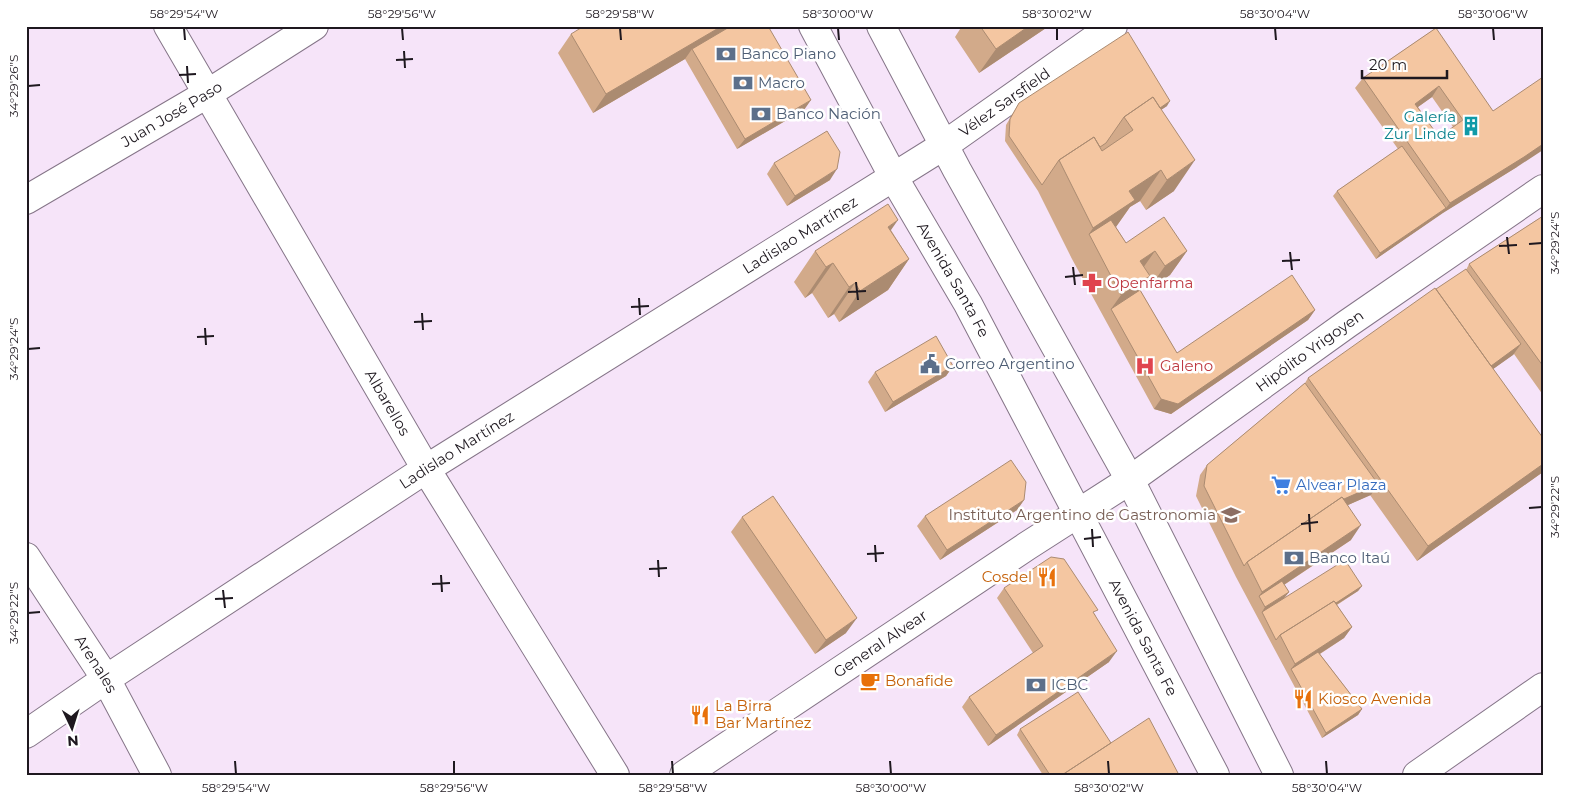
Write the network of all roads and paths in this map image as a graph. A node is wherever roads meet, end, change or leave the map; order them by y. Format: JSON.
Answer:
{"nodes":[{"id":1,"x":168,"y":26,"type":"edge"},
{"id":2,"x":314,"y":26,"type":"edge"},
{"id":3,"x":813,"y":26,"type":"edge"},
{"id":4,"x":881,"y":26,"type":"edge"},
{"id":5,"x":1114,"y":26,"type":"edge"},
{"id":6,"x":207,"y":94,"type":"junction"},
{"id":7,"x":943,"y":146,"type":"junction"},
{"id":8,"x":894,"y":178,"type":"junction"},
{"id":9,"x":1543,"y":189,"type":"edge"},
{"id":10,"x":26,"y":200,"type":"edge"},
{"id":11,"x":426,"y":469,"type":"junction"},
{"id":12,"x":1130,"y":480,"type":"junction"},
{"id":13,"x":1078,"y":513,"type":"junction"},
{"id":14,"x":26,"y":557,"type":"edge"},
{"id":15,"x":106,"y":679,"type":"junction"},
{"id":16,"x":1543,"y":687,"type":"edge"},
{"id":17,"x":26,"y":734,"type":"edge"},
{"id":18,"x":157,"y":775,"type":"edge"},
{"id":19,"x":615,"y":775,"type":"edge"},
{"id":20,"x":684,"y":775,"type":"edge"},
{"id":21,"x":1215,"y":775,"type":"edge"},
{"id":22,"x":1279,"y":775,"type":"edge"},
{"id":23,"x":1417,"y":775,"type":"edge"}],
"edges":[{"from":1,"to":6,"type":"street","name":"Albarellos"},
{"from":2,"to":6,"type":"street","name":"Juan José Paso"},
{"from":3,"to":8,"type":"street","name":"Avenida Santa Fe"},
{"from":4,"to":7,"type":"street"},
{"from":5,"to":7,"type":"street","name":"Vélez Sarsfield"},
{"from":6,"to":10,"type":"street","name":"Juan José Paso"},
{"from":6,"to":11,"type":"street","name":"Albarellos"},
{"from":7,"to":8,"type":"street","name":"Vélez Sarsfield"},
{"from":7,"to":12,"type":"street"},
{"from":8,"to":11,"type":"street","name":"Ladislao Martínez"},
{"from":8,"to":13,"type":"street","name":"Avenida Santa Fe"},
{"from":9,"to":12,"type":"street","name":"Hipólito Yrigoyen"},
{"from":11,"to":15,"type":"street","name":"Ladislao Martínez"},
{"from":11,"to":19,"type":"street","name":"Albarellos"},
{"from":12,"to":13,"type":"street","name":"Hipólito Yrigoyen"},
{"from":12,"to":22,"type":"street"},
{"from":13,"to":20,"type":"street","name":"General Alvear"},
{"from":13,"to":21,"type":"street","name":"Avenida Santa Fe"},
{"from":14,"to":15,"type":"street","name":"Arenales"},
{"from":15,"to":17,"type":"street","name":"Ladislao Martínez"},
{"from":15,"to":18,"type":"street","name":"Arenales"},
{"from":16,"to":23,"type":"street"}]}
